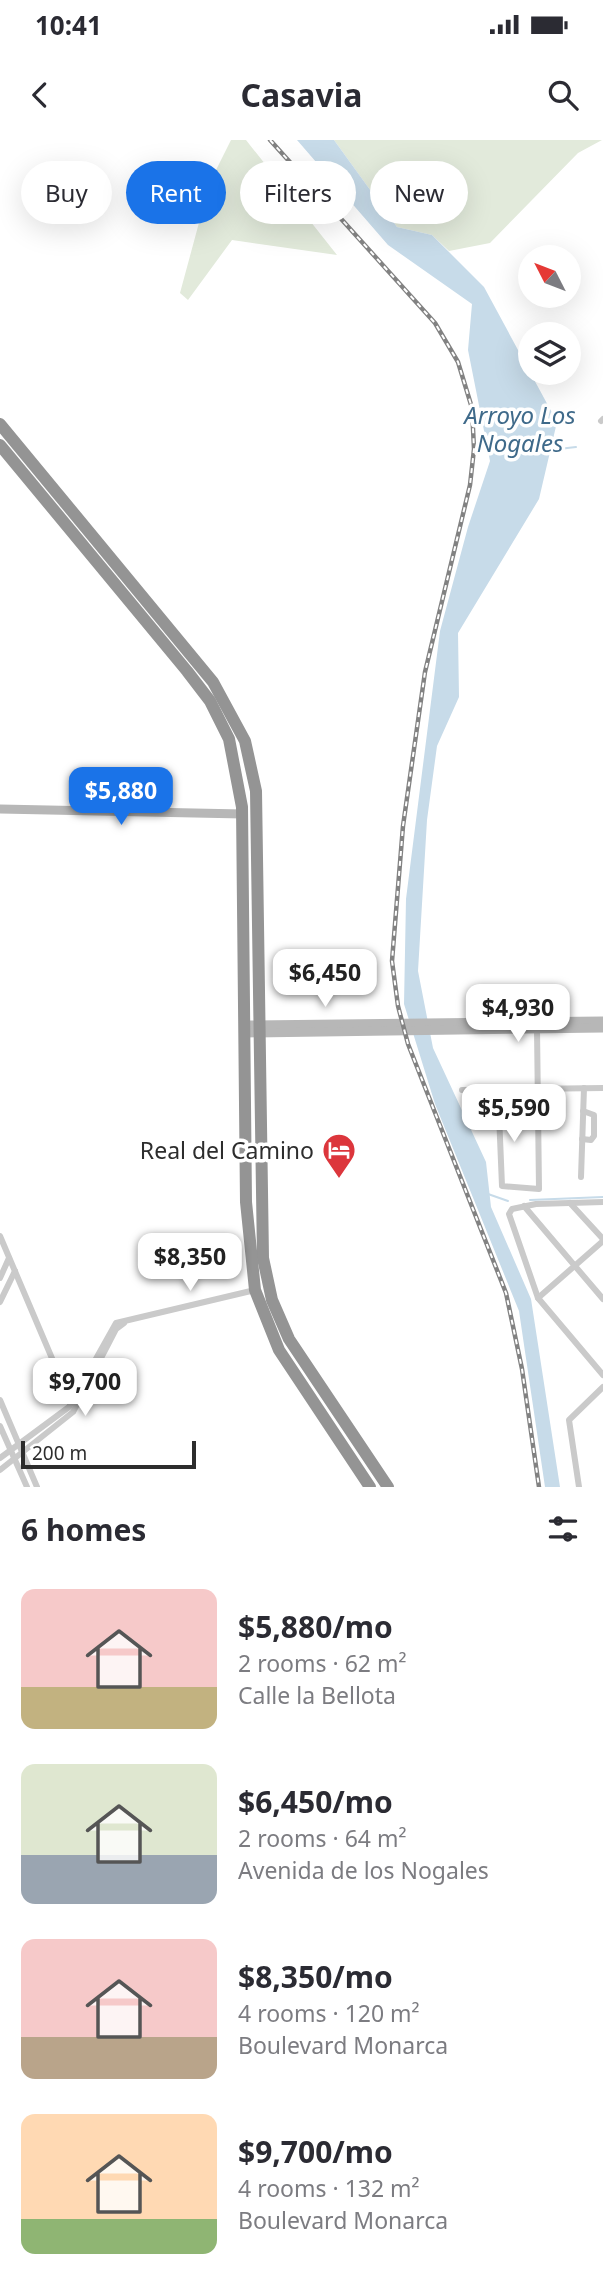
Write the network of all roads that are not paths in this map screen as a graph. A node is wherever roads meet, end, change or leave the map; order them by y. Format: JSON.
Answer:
{"nodes":[{"id":1,"x":0,"y":425,"type":"edge"},
{"id":2,"x":0,"y":445,"type":"edge"},
{"id":3,"x":0,"y":809,"type":"edge"},
{"id":4,"x":243,"y":814,"type":"junction"},
{"id":5,"x":603,"y":1021,"type":"edge"},
{"id":6,"x":432,"y":1026,"type":"junction"},
{"id":7,"x":603,"y":1028,"type":"edge"},
{"id":8,"x":246,"y":1029,"type":"junction"},
{"id":9,"x":260,"y":1029,"type":"junction"},
{"id":10,"x":537,"y":1029,"type":"junction"},
{"id":11,"x":584,"y":1088,"type":"junction"},
{"id":12,"x":603,"y":1088,"type":"edge"},
{"id":13,"x":462,"y":1090,"type":"dead end"},
{"id":14,"x":498,"y":1090,"type":"junction"},
{"id":15,"x":537,"y":1090,"type":"junction"},
{"id":16,"x":583,"y":1111,"type":"junction"},
{"id":17,"x":582,"y":1139,"type":"junction"},
{"id":18,"x":581,"y":1177,"type":"dead end"},
{"id":19,"x":603,"y":1202,"type":"edge"},
{"id":20,"x":570,"y":1203,"type":"junction"},
{"id":21,"x":524,"y":1206,"type":"junction"},
{"id":22,"x":0,"y":1236,"type":"edge"},
{"id":23,"x":603,"y":1240,"type":"edge"},
{"id":24,"x":9,"y":1258,"type":"junction"},
{"id":25,"x":575,"y":1266,"type":"junction"},
{"id":26,"x":15,"y":1271,"type":"junction"},
{"id":27,"x":0,"y":1278,"type":"edge"},
{"id":28,"x":255,"y":1290,"type":"junction"},
{"id":29,"x":538,"y":1298,"type":"junction"},
{"id":30,"x":603,"y":1299,"type":"edge"},
{"id":31,"x":0,"y":1301,"type":"edge"},
{"id":32,"x":129,"y":1320,"type":"junction"},
{"id":33,"x":603,"y":1375,"type":"edge"},
{"id":34,"x":603,"y":1387,"type":"edge"},
{"id":35,"x":0,"y":1400,"type":"edge"},
{"id":36,"x":71,"y":1403,"type":"junction"},
{"id":37,"x":6,"y":1421,"type":"edge"},
{"id":38,"x":0,"y":1427,"type":"edge"},
{"id":39,"x":19,"y":1446,"type":"junction"},
{"id":40,"x":11,"y":1450,"type":"junction"},
{"id":41,"x":23,"y":1455,"type":"junction"},
{"id":42,"x":0,"y":1458,"type":"edge"},
{"id":43,"x":16,"y":1460,"type":"junction"},
{"id":44,"x":0,"y":1470,"type":"edge"},
{"id":45,"x":32,"y":1486,"type":"edge"},
{"id":46,"x":370,"y":1487,"type":"edge"},
{"id":47,"x":388,"y":1487,"type":"edge"},
{"id":48,"x":579,"y":1487,"type":"edge"}],
"edges":[{"from":1,"to":9,"type":"highway"},
{"from":2,"to":4,"type":"highway"},
{"from":3,"to":4,"type":"main road"},
{"from":4,"to":8,"type":"highway"},
{"from":5,"to":6,"type":"main road"},
{"from":6,"to":9,"type":"main road"},
{"from":6,"to":10,"type":"main road"},
{"from":7,"to":10,"type":"main road"},
{"from":8,"to":9,"type":"main road"},
{"from":8,"to":28,"type":"highway"},
{"from":9,"to":47,"type":"highway"},
{"from":10,"to":15,"type":"street"},
{"from":11,"to":12,"type":"street"},
{"from":11,"to":15,"type":"street"},
{"from":11,"to":16,"type":"street"},
{"from":13,"to":14,"type":"street"},
{"from":14,"to":15,"type":"street"},
{"from":14,"to":15,"type":"street"},
{"from":16,"to":17,"type":"street"},
{"from":16,"to":17,"type":"street"},
{"from":17,"to":18,"type":"street"},
{"from":19,"to":20,"type":"street"},
{"from":20,"to":21,"type":"street"},
{"from":20,"to":23,"type":"street"},
{"from":21,"to":25,"type":"street"},
{"from":21,"to":29,"type":"street"},
{"from":22,"to":24,"type":"street"},
{"from":23,"to":25,"type":"street"},
{"from":24,"to":26,"type":"street"},
{"from":24,"to":27,"type":"street"},
{"from":25,"to":29,"type":"street"},
{"from":25,"to":30,"type":"street"},
{"from":26,"to":31,"type":"street"},
{"from":26,"to":36,"type":"street"},
{"from":28,"to":32,"type":"street"},
{"from":28,"to":46,"type":"highway"},
{"from":29,"to":33,"type":"street"},
{"from":32,"to":36,"type":"street"},
{"from":32,"to":41,"type":"street"},
{"from":34,"to":48,"type":"street"},
{"from":35,"to":37,"type":"street"},
{"from":36,"to":39,"type":"street"},
{"from":37,"to":38,"type":"street"},
{"from":37,"to":39,"type":"street"},
{"from":38,"to":40,"type":"street"},
{"from":39,"to":40,"type":"street"},
{"from":39,"to":41,"type":"street"},
{"from":40,"to":42,"type":"street"},
{"from":40,"to":43,"type":"street"},
{"from":41,"to":43,"type":"street"},
{"from":41,"to":45,"type":"street"},
{"from":43,"to":44,"type":"street"},
{"from":43,"to":45,"type":"street"}]}
